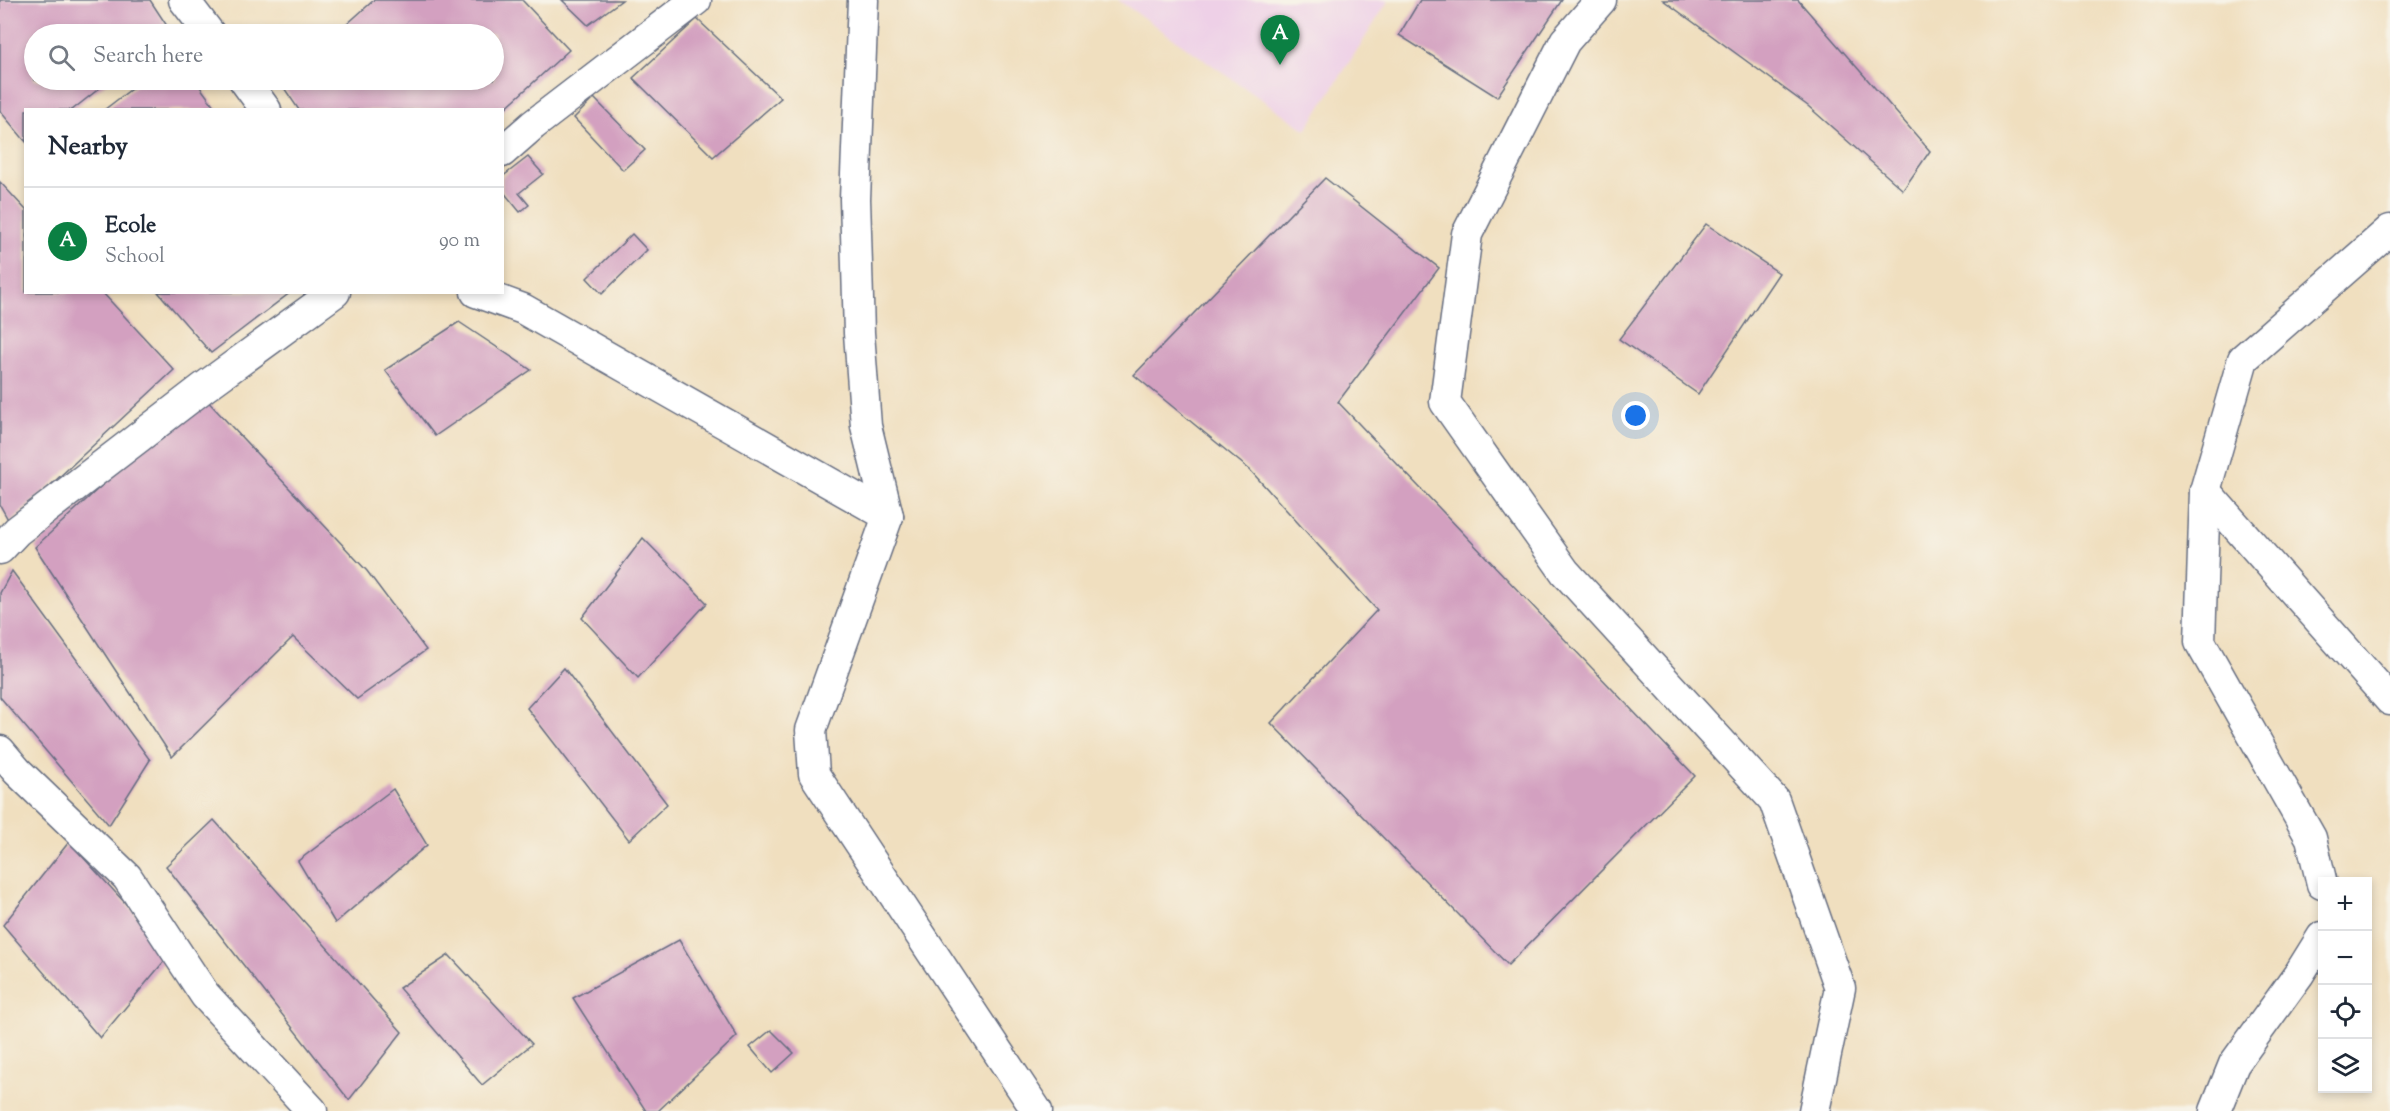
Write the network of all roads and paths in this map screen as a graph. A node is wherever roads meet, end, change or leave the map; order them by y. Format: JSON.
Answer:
{"nodes":[{"id":1,"x":184,"y":0,"type":"edge"},
{"id":2,"x":696,"y":0,"type":"edge"},
{"id":3,"x":862,"y":0,"type":"edge"},
{"id":4,"x":1601,"y":0,"type":"edge"},
{"id":5,"x":202,"y":24,"type":"edge"},
{"id":6,"x":251,"y":90,"type":"edge"},
{"id":7,"x":265,"y":108,"type":"edge"},
{"id":8,"x":504,"y":150,"type":"edge"},
{"id":9,"x":2390,"y":230,"type":"edge"},
{"id":10,"x":332,"y":294,"type":"edge"},
{"id":11,"x":482,"y":294,"type":"edge"},
{"id":12,"x":2205,"y":491,"type":"junction"},
{"id":13,"x":888,"y":516,"type":"junction"},
{"id":14,"x":0,"y":549,"type":"edge"},
{"id":15,"x":2390,"y":700,"type":"edge"},
{"id":16,"x":0,"y":751,"type":"edge"},
{"id":17,"x":2320,"y":877,"type":"edge"},
{"id":18,"x":2318,"y":943,"type":"edge"},
{"id":19,"x":312,"y":1111,"type":"edge"},
{"id":20,"x":1037,"y":1111,"type":"edge"},
{"id":21,"x":1814,"y":1111,"type":"edge"},
{"id":22,"x":2215,"y":1111,"type":"edge"}],
"edges":[{"from":1,"to":5,"type":"street"},
{"from":2,"to":8,"type":"street"},
{"from":3,"to":13,"type":"street"},
{"from":4,"to":21,"type":"street"},
{"from":6,"to":7,"type":"street"},
{"from":9,"to":12,"type":"street"},
{"from":10,"to":14,"type":"street"},
{"from":11,"to":13,"type":"street"},
{"from":12,"to":15,"type":"street"},
{"from":12,"to":17,"type":"street"},
{"from":13,"to":20,"type":"street"},
{"from":16,"to":19,"type":"street"},
{"from":18,"to":22,"type":"street"}]}
